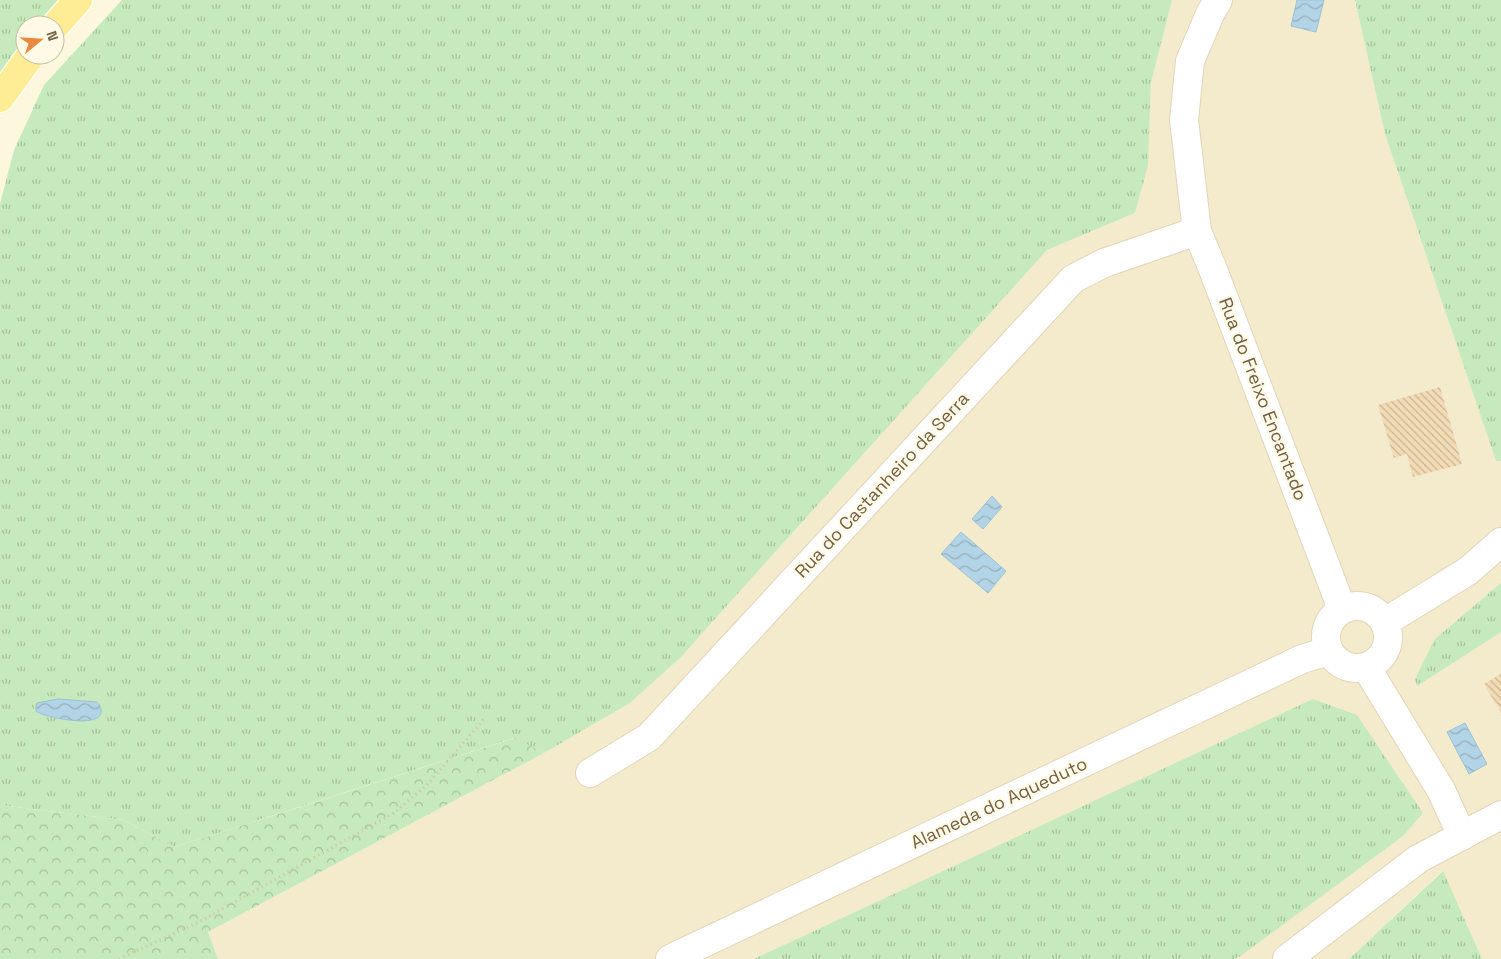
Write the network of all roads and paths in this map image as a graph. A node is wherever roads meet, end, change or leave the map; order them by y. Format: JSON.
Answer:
{"nodes":[{"id":1,"x":78,"y":0,"type":"edge"},
{"id":2,"x":1218,"y":0,"type":"edge"},
{"id":3,"x":65,"y":15,"type":"edge"},
{"id":4,"x":25,"y":65,"type":"edge"},
{"id":5,"x":0,"y":98,"type":"edge"},
{"id":6,"x":1197,"y":231,"type":"junction"},
{"id":7,"x":1501,"y":542,"type":"edge"},
{"id":8,"x":1342,"y":609,"type":"junction"},
{"id":9,"x":1384,"y":622,"type":"junction"},
{"id":10,"x":1328,"y":651,"type":"junction"},
{"id":11,"x":1366,"y":667,"type":"junction"},
{"id":12,"x":484,"y":719,"type":"dead end"},
{"id":13,"x":590,"y":773,"type":"dead end"},
{"id":14,"x":1501,"y":815,"type":"edge"},
{"id":15,"x":1462,"y":836,"type":"junction"},
{"id":16,"x":120,"y":959,"type":"edge"},
{"id":17,"x":670,"y":959,"type":"edge"},
{"id":18,"x":1287,"y":959,"type":"edge"}],
"edges":[{"from":1,"to":3,"type":"main road"},
{"from":2,"to":6,"type":"street","name":"Rua do Freixo Encantado"},
{"from":4,"to":5,"type":"main road"},
{"from":6,"to":8,"type":"street","name":"Rua do Freixo Encantado"},
{"from":6,"to":13,"type":"street","name":"Rua do Castanheiro da Serra"},
{"from":7,"to":9,"type":"street"},
{"from":8,"to":9,"type":"street"},
{"from":8,"to":10,"type":"street"},
{"from":9,"to":11,"type":"street"},
{"from":10,"to":11,"type":"street"},
{"from":10,"to":17,"type":"street","name":"Alameda do Aqueduto"},
{"from":11,"to":15,"type":"street"},
{"from":12,"to":16,"type":"path"},
{"from":14,"to":15,"type":"street"},
{"from":15,"to":18,"type":"street"}]}
